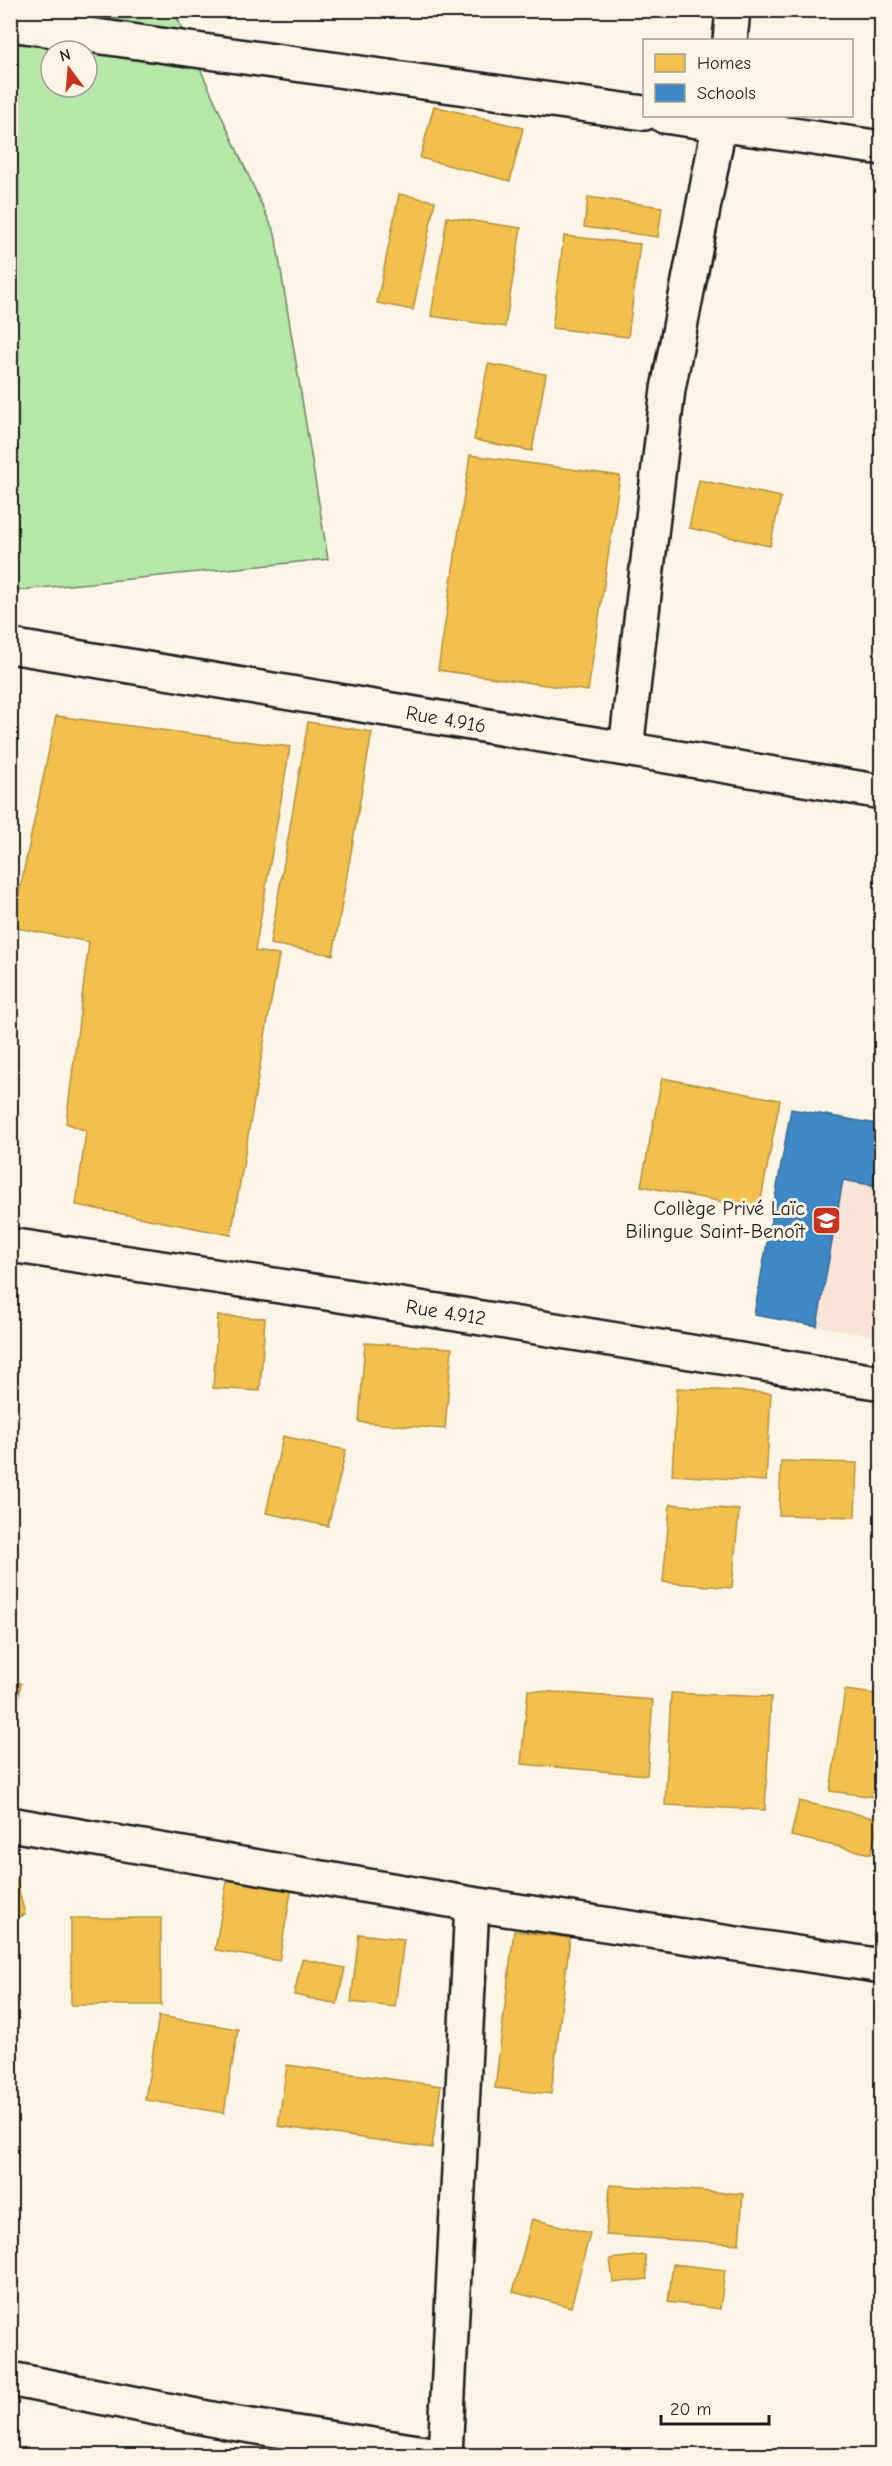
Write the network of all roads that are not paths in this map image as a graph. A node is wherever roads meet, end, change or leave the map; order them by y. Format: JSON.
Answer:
{"nodes":[{"id":1,"x":733,"y":10,"type":"edge"},
{"id":2,"x":10,"y":24,"type":"edge"},
{"id":3,"x":730,"y":39,"type":"edge"},
{"id":4,"x":643,"y":113,"type":"edge"},
{"id":5,"x":683,"y":117,"type":"edge"},
{"id":6,"x":721,"y":119,"type":"edge"},
{"id":7,"x":882,"y":148,"type":"edge"},
{"id":8,"x":10,"y":646,"type":"edge"},
{"id":9,"x":626,"y":749,"type":"junction"},
{"id":10,"x":882,"y":792,"type":"edge"},
{"id":11,"x":10,"y":1245,"type":"edge"},
{"id":12,"x":882,"y":1383,"type":"edge"},
{"id":13,"x":10,"y":1824,"type":"edge"},
{"id":14,"x":472,"y":1904,"type":"junction"},
{"id":15,"x":882,"y":1966,"type":"edge"},
{"id":16,"x":10,"y":2379,"type":"edge"},
{"id":17,"x":444,"y":2456,"type":"edge"}],
"edges":[{"from":1,"to":3,"type":"street"},
{"from":2,"to":4,"type":"street"},
{"from":5,"to":6,"type":"street"},
{"from":6,"to":7,"type":"street"},
{"from":6,"to":9,"type":"street"},
{"from":8,"to":9,"type":"street","name":"Rue 4.916"},
{"from":9,"to":10,"type":"street","name":"Rue 4.916"},
{"from":11,"to":12,"type":"street","name":"Rue 4.912"},
{"from":13,"to":14,"type":"street"},
{"from":14,"to":15,"type":"street"},
{"from":14,"to":17,"type":"street"},
{"from":16,"to":17,"type":"street"}]}
